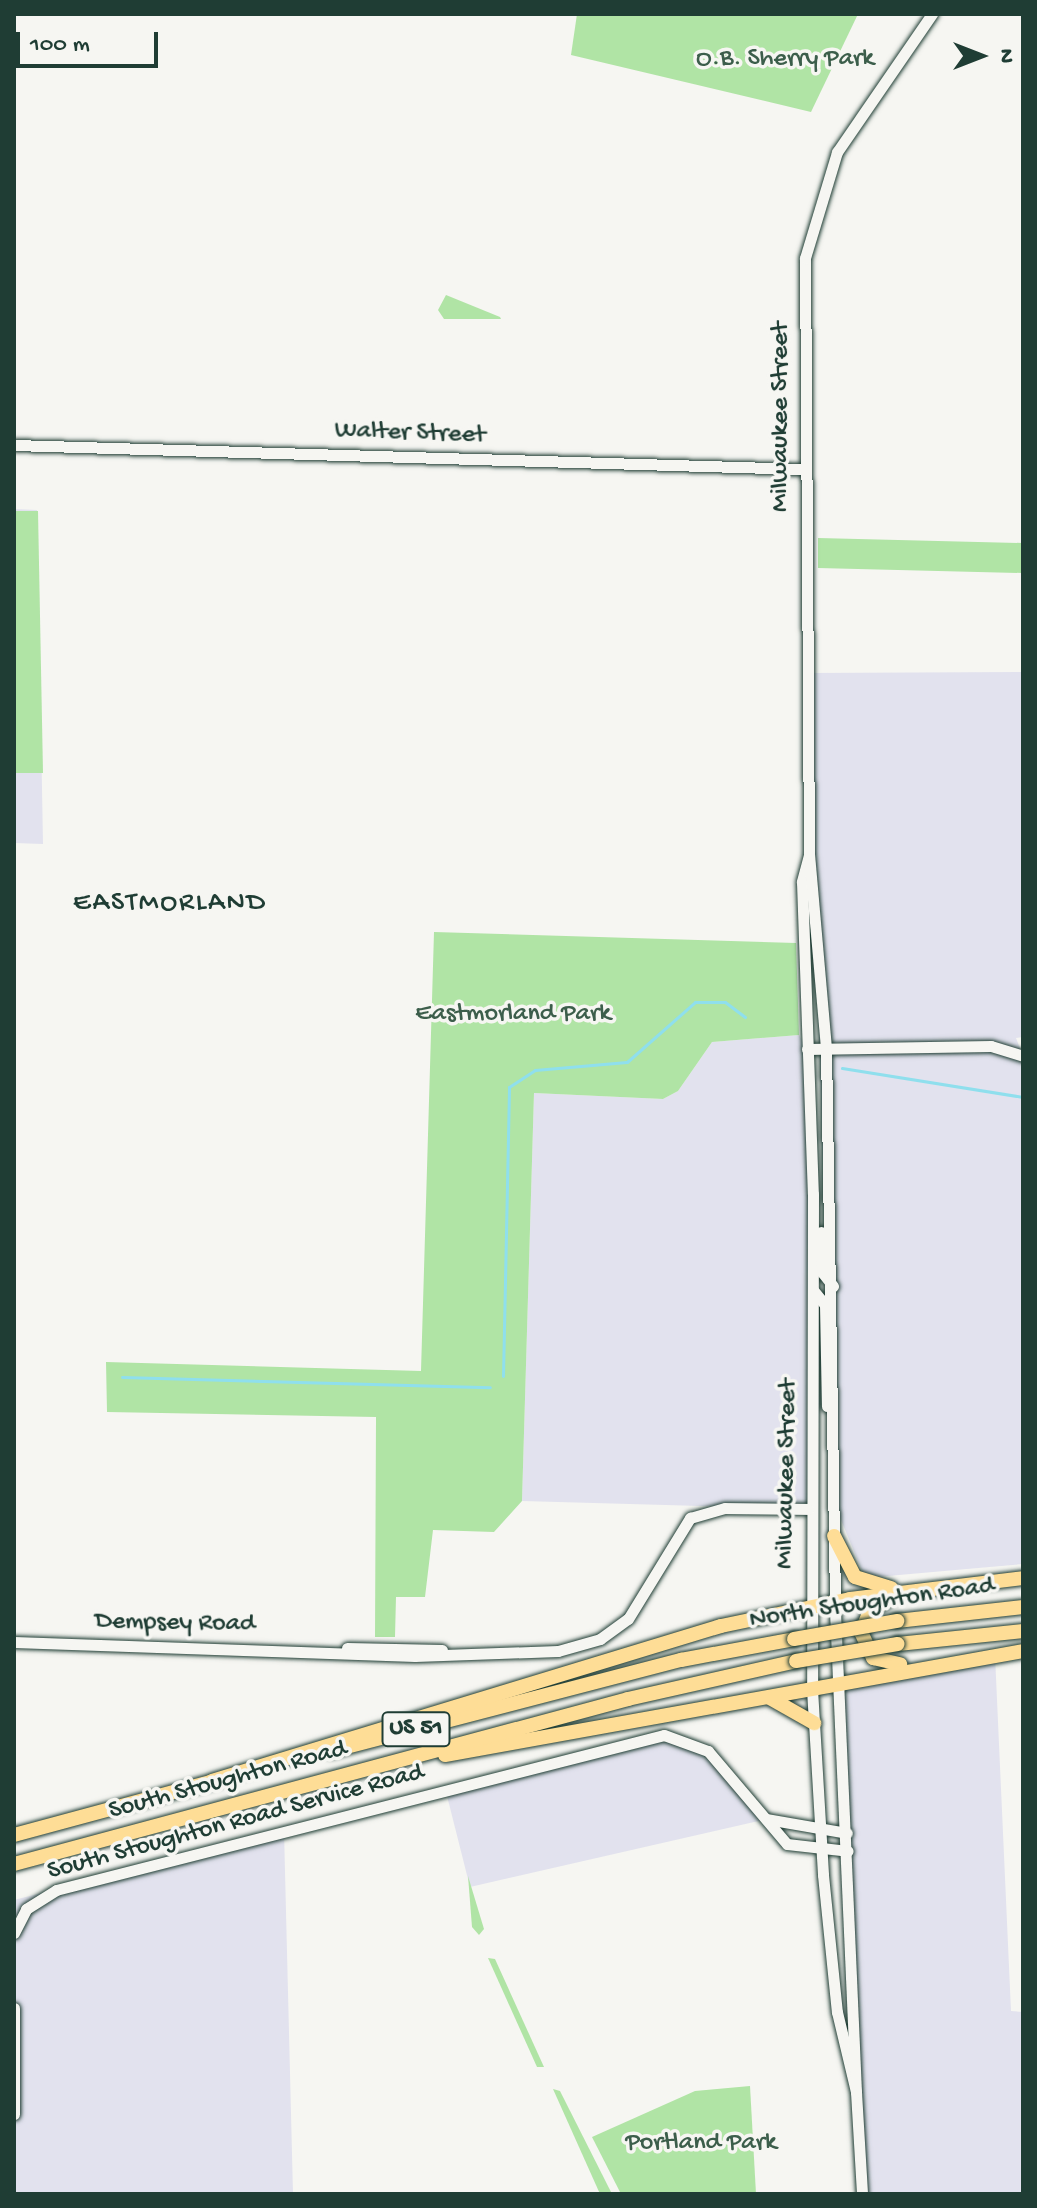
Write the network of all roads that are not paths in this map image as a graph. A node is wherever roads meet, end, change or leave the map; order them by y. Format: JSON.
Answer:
{"nodes":[{"id":1,"x":932,"y":14,"type":"edge"},
{"id":2,"x":14,"y":445,"type":"edge"},
{"id":3,"x":805,"y":469,"type":"junction"},
{"id":4,"x":809,"y":855,"type":"junction"},
{"id":5,"x":826,"y":1048,"type":"junction"},
{"id":6,"x":807,"y":1049,"type":"junction"},
{"id":7,"x":1023,"y":1056,"type":"edge"},
{"id":8,"x":813,"y":1184,"type":"junction"},
{"id":9,"x":833,"y":1286,"type":"junction"},
{"id":10,"x":813,"y":1290,"type":"junction"},
{"id":11,"x":833,"y":1442,"type":"junction"},
{"id":12,"x":808,"y":1509,"type":"junction"},
{"id":13,"x":834,"y":1536,"type":"junction"},
{"id":14,"x":1023,"y":1578,"type":"edge"},
{"id":15,"x":903,"y":1591,"type":"junction"},
{"id":16,"x":835,"y":1602,"type":"junction"},
{"id":17,"x":1023,"y":1607,"type":"edge"},
{"id":18,"x":809,"y":1609,"type":"junction"},
{"id":19,"x":1023,"y":1631,"type":"edge"},
{"id":20,"x":14,"y":1642,"type":"edge"},
{"id":21,"x":729,"y":1650,"type":"joint"},
{"id":22,"x":1023,"y":1651,"type":"edge"},
{"id":23,"x":922,"y":1665,"type":"junction"},
{"id":24,"x":733,"y":1672,"type":"joint"},
{"id":25,"x":839,"y":1682,"type":"junction"},
{"id":26,"x":812,"y":1689,"type":"junction"},
{"id":27,"x":770,"y":1698,"type":"junction"},
{"id":28,"x":814,"y":1723,"type":"junction"},
{"id":29,"x":401,"y":1760,"type":"junction"},
{"id":30,"x":212,"y":1781,"type":"junction"},
{"id":31,"x":767,"y":1819,"type":"junction"},
{"id":32,"x":820,"y":1832,"type":"junction"},
{"id":33,"x":847,"y":1833,"type":"junction"},
{"id":34,"x":14,"y":1835,"type":"edge"},
{"id":35,"x":848,"y":1851,"type":"junction"},
{"id":36,"x":821,"y":1852,"type":"junction"},
{"id":37,"x":14,"y":1864,"type":"edge"},
{"id":38,"x":14,"y":1933,"type":"edge"},
{"id":39,"x":14,"y":2008,"type":"edge"},
{"id":40,"x":856,"y":2092,"type":"junction"},
{"id":41,"x":14,"y":2114,"type":"edge"},
{"id":42,"x":862,"y":2194,"type":"edge"}],
"edges":[{"from":1,"to":3,"type":"street","name":"Milwaukee Street"},
{"from":2,"to":3,"type":"street","name":"Walter Street"},
{"from":3,"to":4,"type":"street","name":"Milwaukee Street"},
{"from":4,"to":5,"type":"street","name":"Milwaukee Street"},
{"from":4,"to":6,"type":"street","name":"Milwaukee Street"},
{"from":5,"to":6,"type":"street"},
{"from":5,"to":7,"type":"street"},
{"from":5,"to":9,"type":"street","name":"Milwaukee Street"},
{"from":6,"to":8,"type":"street","name":"Milwaukee Street"},
{"from":8,"to":9,"type":"street"},
{"from":8,"to":10,"type":"street","name":"Milwaukee Street"},
{"from":9,"to":11,"type":"street","name":"Milwaukee Street"},
{"from":10,"to":11,"type":"street"},
{"from":10,"to":12,"type":"street","name":"Milwaukee Street"},
{"from":11,"to":13,"type":"street","name":"Milwaukee Street"},
{"from":12,"to":18,"type":"street","name":"Milwaukee Street"},
{"from":12,"to":20,"type":"street","name":"Dempsey Road"},
{"from":13,"to":15,"type":"main road"},
{"from":13,"to":16,"type":"street","name":"Milwaukee Street"},
{"from":14,"to":15,"type":"main road"},
{"from":15,"to":16,"type":"main road"},
{"from":15,"to":23,"type":"main road"},
{"from":16,"to":18,"type":"main road"},
{"from":16,"to":25,"type":"street","name":"Milwaukee Street"},
{"from":17,"to":21,"type":"main road","name":"North Stoughton Road","number":"US 51","bridge":true},
{"from":18,"to":26,"type":"street","name":"Milwaukee Street"},
{"from":18,"to":30,"type":"main road"},
{"from":19,"to":24,"type":"main road","name":"North Stoughton Road","number":"US 51","bridge":true},
{"from":21,"to":30,"type":"main road","name":"South Stoughton Road","number":"US 51"},
{"from":22,"to":23,"type":"main road"},
{"from":23,"to":25,"type":"main road"},
{"from":24,"to":29,"type":"main road","name":"South Stoughton Road","number":"US 51"},
{"from":25,"to":26,"type":"main road"},
{"from":25,"to":33,"type":"street","name":"Milwaukee Street"},
{"from":26,"to":27,"type":"main road"},
{"from":26,"to":28,"type":"street","name":"Milwaukee Street"},
{"from":27,"to":28,"type":"main road"},
{"from":27,"to":29,"type":"main road"},
{"from":28,"to":32,"type":"street","name":"Milwaukee Street"},
{"from":29,"to":37,"type":"main road","name":"South Stoughton Road","number":"US 51"},
{"from":30,"to":34,"type":"main road","name":"South Stoughton Road","number":"US 51"},
{"from":31,"to":32,"type":"street"},
{"from":31,"to":36,"type":"street","name":"South Stoughton Road Service Road"},
{"from":31,"to":38,"type":"street","name":"South Stoughton Road Service Road"},
{"from":32,"to":33,"type":"street"},
{"from":32,"to":36,"type":"street","name":"Milwaukee Street"},
{"from":33,"to":35,"type":"street","name":"Milwaukee Street"},
{"from":35,"to":36,"type":"street","name":"South Stoughton Road Service Road"},
{"from":35,"to":40,"type":"street","name":"Milwaukee Street"},
{"from":36,"to":40,"type":"street","name":"Milwaukee Street"},
{"from":39,"to":41,"type":"street"},
{"from":40,"to":42,"type":"street","name":"Milwaukee Street"}]}
